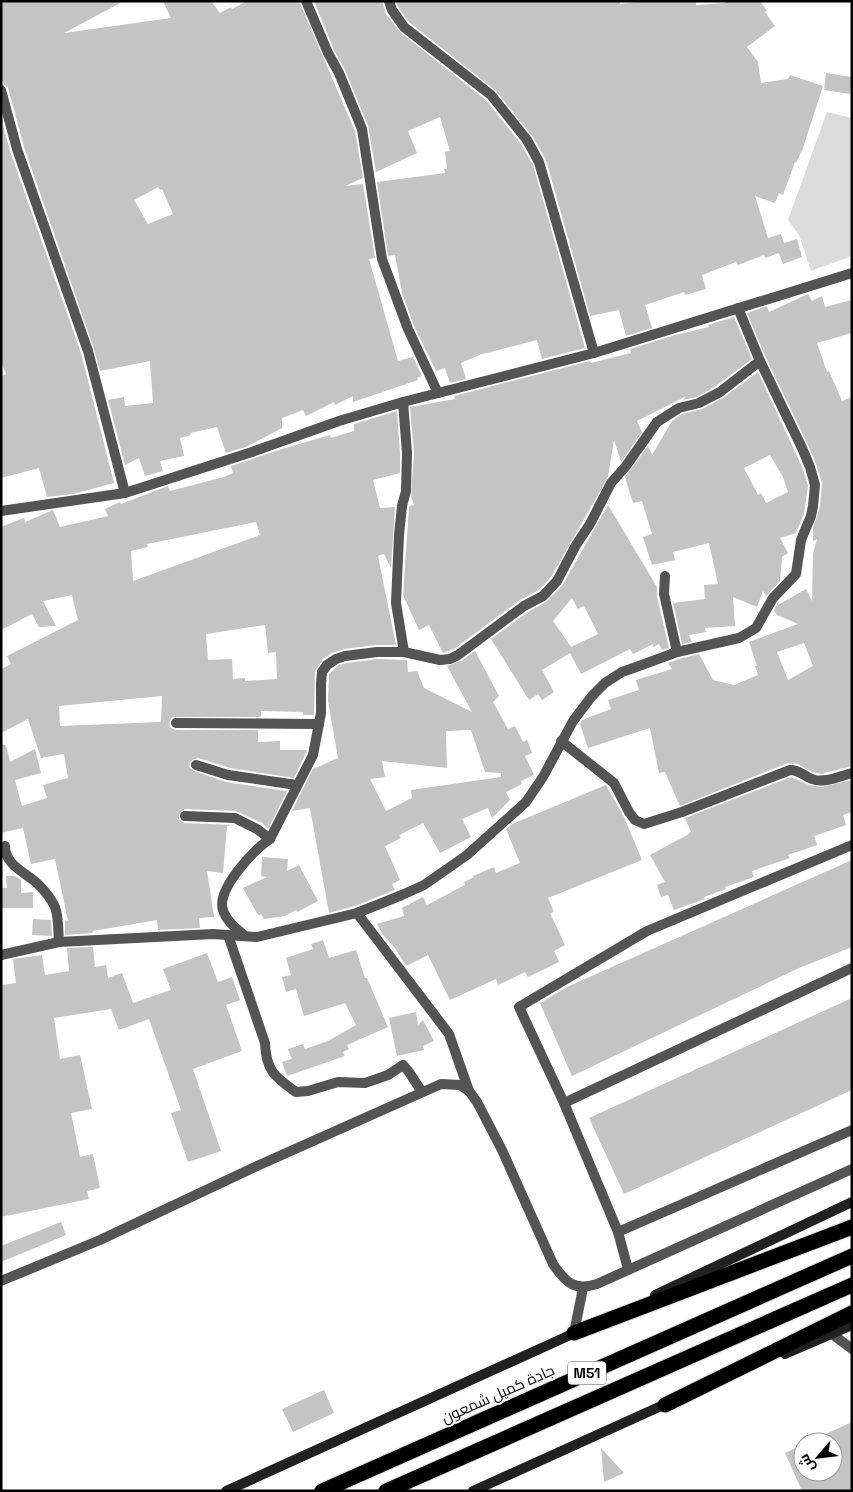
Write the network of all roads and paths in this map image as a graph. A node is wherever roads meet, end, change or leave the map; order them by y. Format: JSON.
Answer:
{"nodes":[{"id":1,"x":306,"y":1,"type":"edge"},
{"id":2,"x":389,"y":1,"type":"edge"},
{"id":3,"x":1,"y":90,"type":"edge"},
{"id":4,"x":852,"y":273,"type":"edge"},
{"id":5,"x":738,"y":308,"type":"junction"},
{"id":6,"x":594,"y":353,"type":"junction"},
{"id":7,"x":760,"y":361,"type":"junction"},
{"id":8,"x":438,"y":393,"type":"junction"},
{"id":9,"x":403,"y":402,"type":"junction"},
{"id":10,"x":125,"y":493,"type":"junction"},
{"id":11,"x":1,"y":511,"type":"edge"},
{"id":12,"x":665,"y":576,"type":"dead end"},
{"id":13,"x":404,"y":652,"type":"junction"},
{"id":14,"x":677,"y":652,"type":"junction"},
{"id":15,"x":176,"y":723,"type":"dead end"},
{"id":16,"x":319,"y":724,"type":"junction"},
{"id":17,"x":561,"y":741,"type":"junction"},
{"id":18,"x":196,"y":765,"type":"dead end"},
{"id":19,"x":852,"y":773,"type":"edge"},
{"id":20,"x":297,"y":785,"type":"junction"},
{"id":21,"x":185,"y":816,"type":"dead end"},
{"id":22,"x":270,"y":839,"type":"junction"},
{"id":23,"x":852,"y":845,"type":"edge"},
{"id":24,"x":5,"y":846,"type":"dead end"},
{"id":25,"x":357,"y":913,"type":"junction"},
{"id":26,"x":228,"y":935,"type":"junction"},
{"id":27,"x":246,"y":936,"type":"junction"},
{"id":28,"x":58,"y":942,"type":"junction"},
{"id":29,"x":1,"y":955,"type":"edge"},
{"id":30,"x":852,"y":968,"type":"edge"},
{"id":31,"x":469,"y":1091,"type":"junction"},
{"id":32,"x":422,"y":1092,"type":"junction"},
{"id":33,"x":564,"y":1103,"type":"junction"},
{"id":34,"x":852,"y":1130,"type":"edge"},
{"id":35,"x":852,"y":1169,"type":"edge"},
{"id":36,"x":852,"y":1202,"type":"edge"},
{"id":37,"x":852,"y":1227,"type":"edge"},
{"id":38,"x":618,"y":1232,"type":"junction"},
{"id":39,"x":852,"y":1256,"type":"edge"},
{"id":40,"x":628,"y":1269,"type":"junction"},
{"id":41,"x":1,"y":1281,"type":"edge"},
{"id":42,"x":852,"y":1285,"type":"edge"},
{"id":43,"x":583,"y":1288,"type":"junction"},
{"id":44,"x":852,"y":1313,"type":"edge"},
{"id":45,"x":852,"y":1325,"type":"edge"},
{"id":46,"x":574,"y":1333,"type":"junction"},
{"id":47,"x":832,"y":1334,"type":"junction"},
{"id":48,"x":852,"y":1349,"type":"edge"},
{"id":49,"x":665,"y":1405,"type":"junction"},
{"id":50,"x":226,"y":1491,"type":"edge"},
{"id":51,"x":322,"y":1491,"type":"edge"},
{"id":52,"x":386,"y":1491,"type":"edge"},
{"id":53,"x":473,"y":1491,"type":"edge"}],
"edges":[{"from":1,"to":8,"type":"street"},
{"from":2,"to":6,"type":"street"},
{"from":3,"to":10,"type":"street"},
{"from":4,"to":5,"type":"street"},
{"from":5,"to":6,"type":"street"},
{"from":5,"to":7,"type":"street"},
{"from":6,"to":8,"type":"street"},
{"from":7,"to":13,"type":"street"},
{"from":7,"to":14,"type":"street"},
{"from":8,"to":9,"type":"street"},
{"from":9,"to":10,"type":"street"},
{"from":9,"to":13,"type":"street"},
{"from":10,"to":11,"type":"street"},
{"from":12,"to":14,"type":"street"},
{"from":13,"to":16,"type":"street"},
{"from":14,"to":17,"type":"street"},
{"from":15,"to":16,"type":"street"},
{"from":16,"to":20,"type":"street"},
{"from":17,"to":19,"type":"street"},
{"from":17,"to":25,"type":"street"},
{"from":18,"to":20,"type":"street"},
{"from":20,"to":22,"type":"street"},
{"from":21,"to":22,"type":"street"},
{"from":22,"to":27,"type":"street"},
{"from":23,"to":33,"type":"street"},
{"from":24,"to":28,"type":"street"},
{"from":25,"to":27,"type":"street"},
{"from":25,"to":31,"type":"street"},
{"from":26,"to":27,"type":"street"},
{"from":26,"to":28,"type":"street"},
{"from":26,"to":32,"type":"street"},
{"from":28,"to":29,"type":"street"},
{"from":30,"to":33,"type":"street"},
{"from":31,"to":32,"type":"street"},
{"from":31,"to":43,"type":"street"},
{"from":32,"to":41,"type":"street"},
{"from":33,"to":38,"type":"street"},
{"from":34,"to":38,"type":"street"},
{"from":35,"to":40,"type":"street"},
{"from":36,"to":46,"type":"main road","name":"جادة كميل شمعون"},
{"from":37,"to":46,"type":"highway"},
{"from":38,"to":40,"type":"street"},
{"from":39,"to":51,"type":"highway","name":"جادة كميل شمعون","number":"M51"},
{"from":40,"to":43,"type":"street"},
{"from":42,"to":52,"type":"highway","number":"M51"},
{"from":43,"to":46,"type":"street"},
{"from":44,"to":49,"type":"highway"},
{"from":45,"to":47,"type":"main road"},
{"from":46,"to":50,"type":"main road","name":"جادة كميل شمعون"},
{"from":47,"to":48,"type":"street"},
{"from":47,"to":49,"type":"main road"},
{"from":49,"to":53,"type":"main road"}]}
